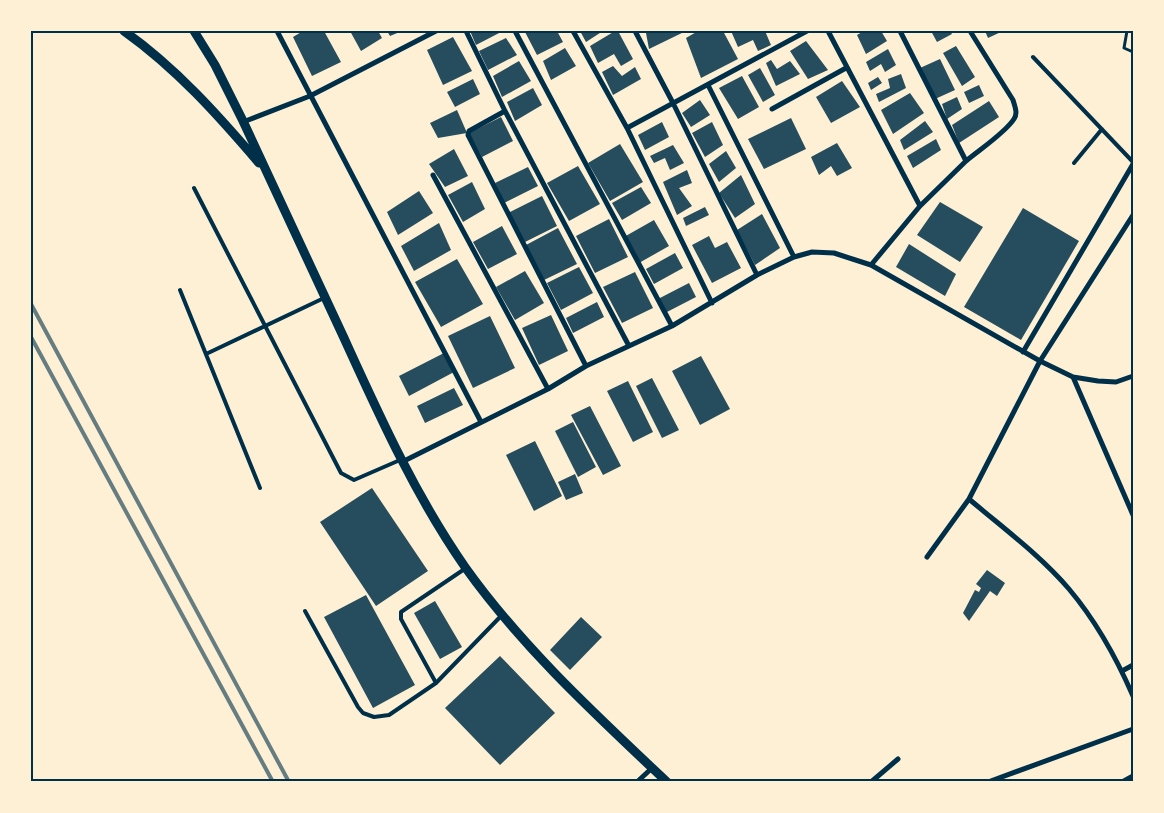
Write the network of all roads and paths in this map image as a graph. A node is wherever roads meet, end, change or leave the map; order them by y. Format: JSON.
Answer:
{"nodes":[{"id":1,"x":124,"y":31,"type":"edge"},
{"id":2,"x":194,"y":31,"type":"edge"},
{"id":3,"x":277,"y":31,"type":"edge"},
{"id":4,"x":436,"y":31,"type":"edge"},
{"id":5,"x":466,"y":31,"type":"edge"},
{"id":6,"x":515,"y":31,"type":"edge"},
{"id":7,"x":572,"y":31,"type":"edge"},
{"id":8,"x":635,"y":31,"type":"edge"},
{"id":9,"x":807,"y":31,"type":"edge"},
{"id":10,"x":828,"y":31,"type":"edge"},
{"id":11,"x":900,"y":31,"type":"edge"},
{"id":12,"x":970,"y":31,"type":"edge"},
{"id":13,"x":1127,"y":31,"type":"edge"},
{"id":14,"x":1133,"y":52,"type":"edge"},
{"id":15,"x":1033,"y":57,"type":"dead end"},
{"id":16,"x":846,"y":68,"type":"junction"},
{"id":17,"x":708,"y":86,"type":"junction"},
{"id":18,"x":310,"y":96,"type":"junction"},
{"id":19,"x":673,"y":103,"type":"junction"},
{"id":20,"x":772,"y":109,"type":"dead end"},
{"id":21,"x":505,"y":111,"type":"junction"},
{"id":22,"x":244,"y":122,"type":"junction"},
{"id":23,"x":627,"y":128,"type":"junction"},
{"id":24,"x":1102,"y":130,"type":"junction"},
{"id":25,"x":966,"y":160,"type":"junction"},
{"id":26,"x":1074,"y":163,"type":"dead end"},
{"id":27,"x":1133,"y":163,"type":"edge"},
{"id":28,"x":268,"y":173,"type":"junction"},
{"id":29,"x":432,"y":175,"type":"dead end"},
{"id":30,"x":194,"y":188,"type":"dead end"},
{"id":31,"x":920,"y":206,"type":"junction"},
{"id":32,"x":1133,"y":215,"type":"edge"},
{"id":33,"x":794,"y":257,"type":"junction"},
{"id":34,"x":871,"y":265,"type":"junction"},
{"id":35,"x":756,"y":275,"type":"junction"},
{"id":36,"x":180,"y":290,"type":"dead end"},
{"id":37,"x":325,"y":297,"type":"junction"},
{"id":38,"x":712,"y":303,"type":"junction"},
{"id":39,"x":266,"y":325,"type":"junction"},
{"id":40,"x":672,"y":326,"type":"junction"},
{"id":41,"x":629,"y":346,"type":"junction"},
{"id":42,"x":1023,"y":352,"type":"junction"},
{"id":43,"x":206,"y":354,"type":"junction"},
{"id":44,"x":1040,"y":361,"type":"junction"},
{"id":45,"x":586,"y":366,"type":"junction"},
{"id":46,"x":1133,"y":376,"type":"edge"},
{"id":47,"x":1073,"y":377,"type":"junction"},
{"id":48,"x":548,"y":388,"type":"junction"},
{"id":49,"x":481,"y":422,"type":"junction"},
{"id":50,"x":401,"y":461,"type":"junction"},
{"id":51,"x":260,"y":488,"type":"dead end"},
{"id":52,"x":970,"y":499,"type":"junction"},
{"id":53,"x":1133,"y":515,"type":"edge"},
{"id":54,"x":927,"y":557,"type":"dead end"},
{"id":55,"x":466,"y":568,"type":"junction"},
{"id":56,"x":305,"y":611,"type":"dead end"},
{"id":57,"x":502,"y":614,"type":"junction"},
{"id":58,"x":1133,"y":665,"type":"edge"},
{"id":59,"x":1122,"y":671,"type":"junction"},
{"id":60,"x":436,"y":683,"type":"junction"},
{"id":61,"x":1133,"y":696,"type":"edge"},
{"id":62,"x":1133,"y":729,"type":"edge"},
{"id":63,"x":898,"y":759,"type":"dead end"},
{"id":64,"x":652,"y":768,"type":"junction"},
{"id":65,"x":1133,"y":776,"type":"edge"},
{"id":66,"x":992,"y":781,"type":"edge"},
{"id":67,"x":637,"y":782,"type":"edge"},
{"id":68,"x":667,"y":782,"type":"edge"},
{"id":69,"x":871,"y":782,"type":"edge"},
{"id":70,"x":1122,"y":782,"type":"edge"}],
"edges":[{"from":1,"to":28,"type":"street"},
{"from":2,"to":22,"type":"street"},
{"from":3,"to":18,"type":"street"},
{"from":4,"to":18,"type":"street"},
{"from":5,"to":21,"type":"street"},
{"from":6,"to":40,"type":"street"},
{"from":7,"to":23,"type":"street"},
{"from":8,"to":19,"type":"street"},
{"from":9,"to":17,"type":"street"},
{"from":10,"to":16,"type":"street"},
{"from":11,"to":25,"type":"street"},
{"from":12,"to":25,"type":"street"},
{"from":13,"to":14,"type":"path"},
{"from":15,"to":24,"type":"lane"},
{"from":16,"to":20,"type":"street"},
{"from":16,"to":31,"type":"street"},
{"from":17,"to":19,"type":"street"},
{"from":17,"to":33,"type":"street"},
{"from":18,"to":22,"type":"street"},
{"from":18,"to":49,"type":"street"},
{"from":19,"to":23,"type":"street"},
{"from":19,"to":35,"type":"street"},
{"from":21,"to":41,"type":"street"},
{"from":21,"to":45,"type":"street"},
{"from":22,"to":28,"type":"street"},
{"from":23,"to":38,"type":"street"},
{"from":24,"to":26,"type":"lane"},
{"from":24,"to":27,"type":"lane"},
{"from":25,"to":31,"type":"street"},
{"from":27,"to":42,"type":"street"},
{"from":28,"to":37,"type":"street"},
{"from":29,"to":48,"type":"street"},
{"from":30,"to":39,"type":"lane"},
{"from":31,"to":34,"type":"street"},
{"from":32,"to":44,"type":"street"},
{"from":33,"to":34,"type":"street"},
{"from":33,"to":35,"type":"street"},
{"from":34,"to":42,"type":"street"},
{"from":35,"to":38,"type":"street"},
{"from":36,"to":43,"type":"lane"},
{"from":37,"to":39,"type":"lane"},
{"from":37,"to":50,"type":"street"},
{"from":38,"to":40,"type":"street"},
{"from":39,"to":43,"type":"lane"},
{"from":39,"to":50,"type":"lane"},
{"from":40,"to":41,"type":"street"},
{"from":41,"to":45,"type":"street"},
{"from":42,"to":44,"type":"street"},
{"from":43,"to":51,"type":"lane"},
{"from":44,"to":47,"type":"street"},
{"from":44,"to":52,"type":"street"},
{"from":45,"to":48,"type":"street"},
{"from":46,"to":47,"type":"street"},
{"from":47,"to":53,"type":"street"},
{"from":48,"to":49,"type":"street"},
{"from":49,"to":50,"type":"street"},
{"from":50,"to":55,"type":"street"},
{"from":52,"to":54,"type":"street"},
{"from":52,"to":59,"type":"street"},
{"from":55,"to":57,"type":"street"},
{"from":55,"to":60,"type":"lane"},
{"from":56,"to":60,"type":"lane"},
{"from":57,"to":60,"type":"lane"},
{"from":57,"to":64,"type":"street"},
{"from":58,"to":59,"type":"street"},
{"from":59,"to":61,"type":"street"},
{"from":62,"to":66,"type":"street"},
{"from":63,"to":69,"type":"street"},
{"from":64,"to":67,"type":"street"},
{"from":64,"to":68,"type":"street"},
{"from":65,"to":70,"type":"street"}]}
